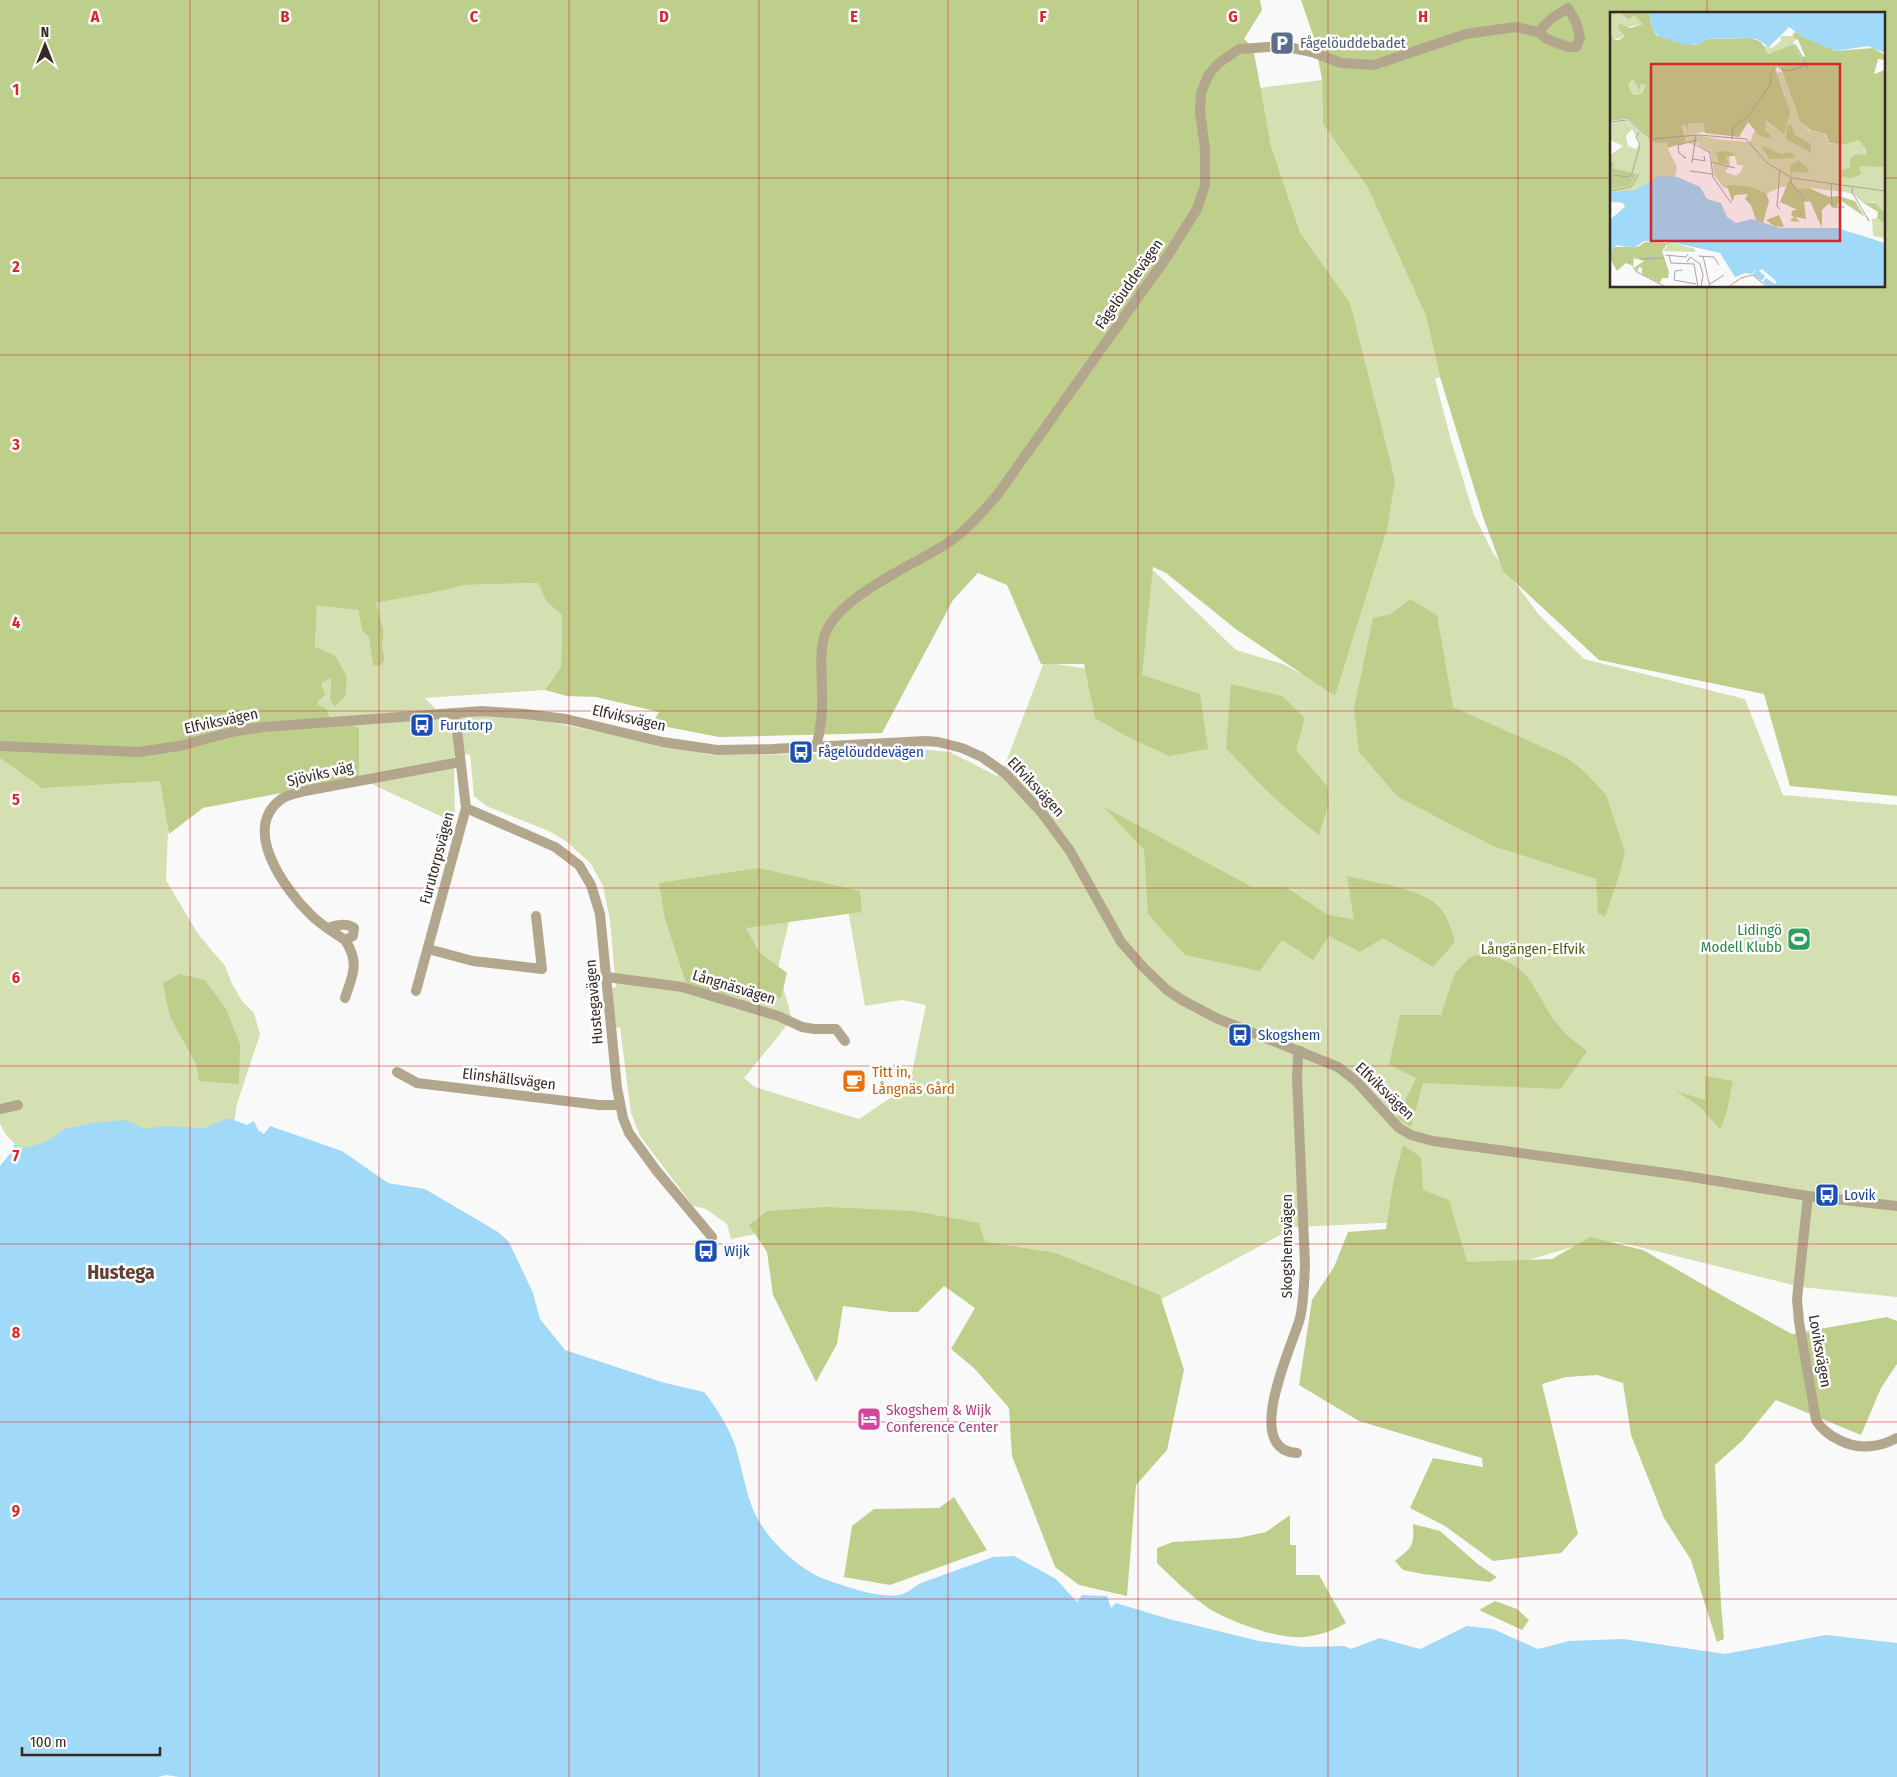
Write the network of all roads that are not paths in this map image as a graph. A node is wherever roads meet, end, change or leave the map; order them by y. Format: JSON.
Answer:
{"nodes":[{"id":1,"x":1566,"y":4,"type":"edge"},
{"id":2,"x":1538,"y":32,"type":"junction"},
{"id":3,"x":455,"y":713,"type":"junction"},
{"id":4,"x":0,"y":746,"type":"edge"},
{"id":5,"x":816,"y":747,"type":"junction"},
{"id":6,"x":460,"y":762,"type":"junction"},
{"id":7,"x":466,"y":808,"type":"junction"},
{"id":8,"x":536,"y":916,"type":"dead end"},
{"id":9,"x":327,"y":928,"type":"junction"},
{"id":10,"x":345,"y":940,"type":"junction"},
{"id":11,"x":428,"y":949,"type":"junction"},
{"id":12,"x":607,"y":977,"type":"junction"},
{"id":13,"x":416,"y":992,"type":"dead end"},
{"id":14,"x":345,"y":998,"type":"dead end"},
{"id":15,"x":845,"y":1041,"type":"dead end"},
{"id":16,"x":1300,"y":1051,"type":"junction"},
{"id":17,"x":397,"y":1072,"type":"dead end"},
{"id":18,"x":620,"y":1104,"type":"junction"},
{"id":19,"x":18,"y":1105,"type":"dead end"},
{"id":20,"x":0,"y":1109,"type":"edge"},
{"id":21,"x":1808,"y":1196,"type":"junction"},
{"id":22,"x":1897,"y":1206,"type":"edge"},
{"id":23,"x":712,"y":1237,"type":"dead end"},
{"id":24,"x":1897,"y":1438,"type":"edge"},
{"id":25,"x":1296,"y":1453,"type":"dead end"}],
"edges":[{"from":1,"to":2,"type":"street","name":"Fågelöuddevägen"},
{"from":1,"to":2,"type":"street","name":"Fågelöuddevägen"},
{"from":2,"to":5,"type":"street","name":"Fågelöuddevägen"},
{"from":3,"to":4,"type":"street","name":"Elfviksvägen"},
{"from":3,"to":5,"type":"street","name":"Elfviksvägen"},
{"from":3,"to":6,"type":"street","name":"Furutorpsvägen"},
{"from":5,"to":16,"type":"street","name":"Elfviksvägen"},
{"from":6,"to":7,"type":"street","name":"Furutorpsvägen"},
{"from":6,"to":9,"type":"street","name":"Sjöviks väg"},
{"from":7,"to":11,"type":"street","name":"Furutorpsvägen"},
{"from":7,"to":12,"type":"street","name":"Hustegavägen"},
{"from":8,"to":11,"type":"street"},
{"from":9,"to":10,"type":"street","name":"Sjöviks väg"},
{"from":9,"to":10,"type":"street"},
{"from":10,"to":14,"type":"street"},
{"from":11,"to":13,"type":"street","name":"Furutorpsvägen"},
{"from":12,"to":15,"type":"street","name":"Långnäsvägen"},
{"from":12,"to":18,"type":"street","name":"Hustegavägen"},
{"from":16,"to":21,"type":"street","name":"Elfviksvägen"},
{"from":16,"to":25,"type":"street","name":"Skogshemsvägen"},
{"from":17,"to":18,"type":"street","name":"Elinshällsvägen"},
{"from":18,"to":23,"type":"street","name":"Hustegavägen"},
{"from":19,"to":20,"type":"street"},
{"from":21,"to":22,"type":"street","name":"Elfviksvägen"},
{"from":21,"to":24,"type":"street","name":"Loviksvägen"}]}
